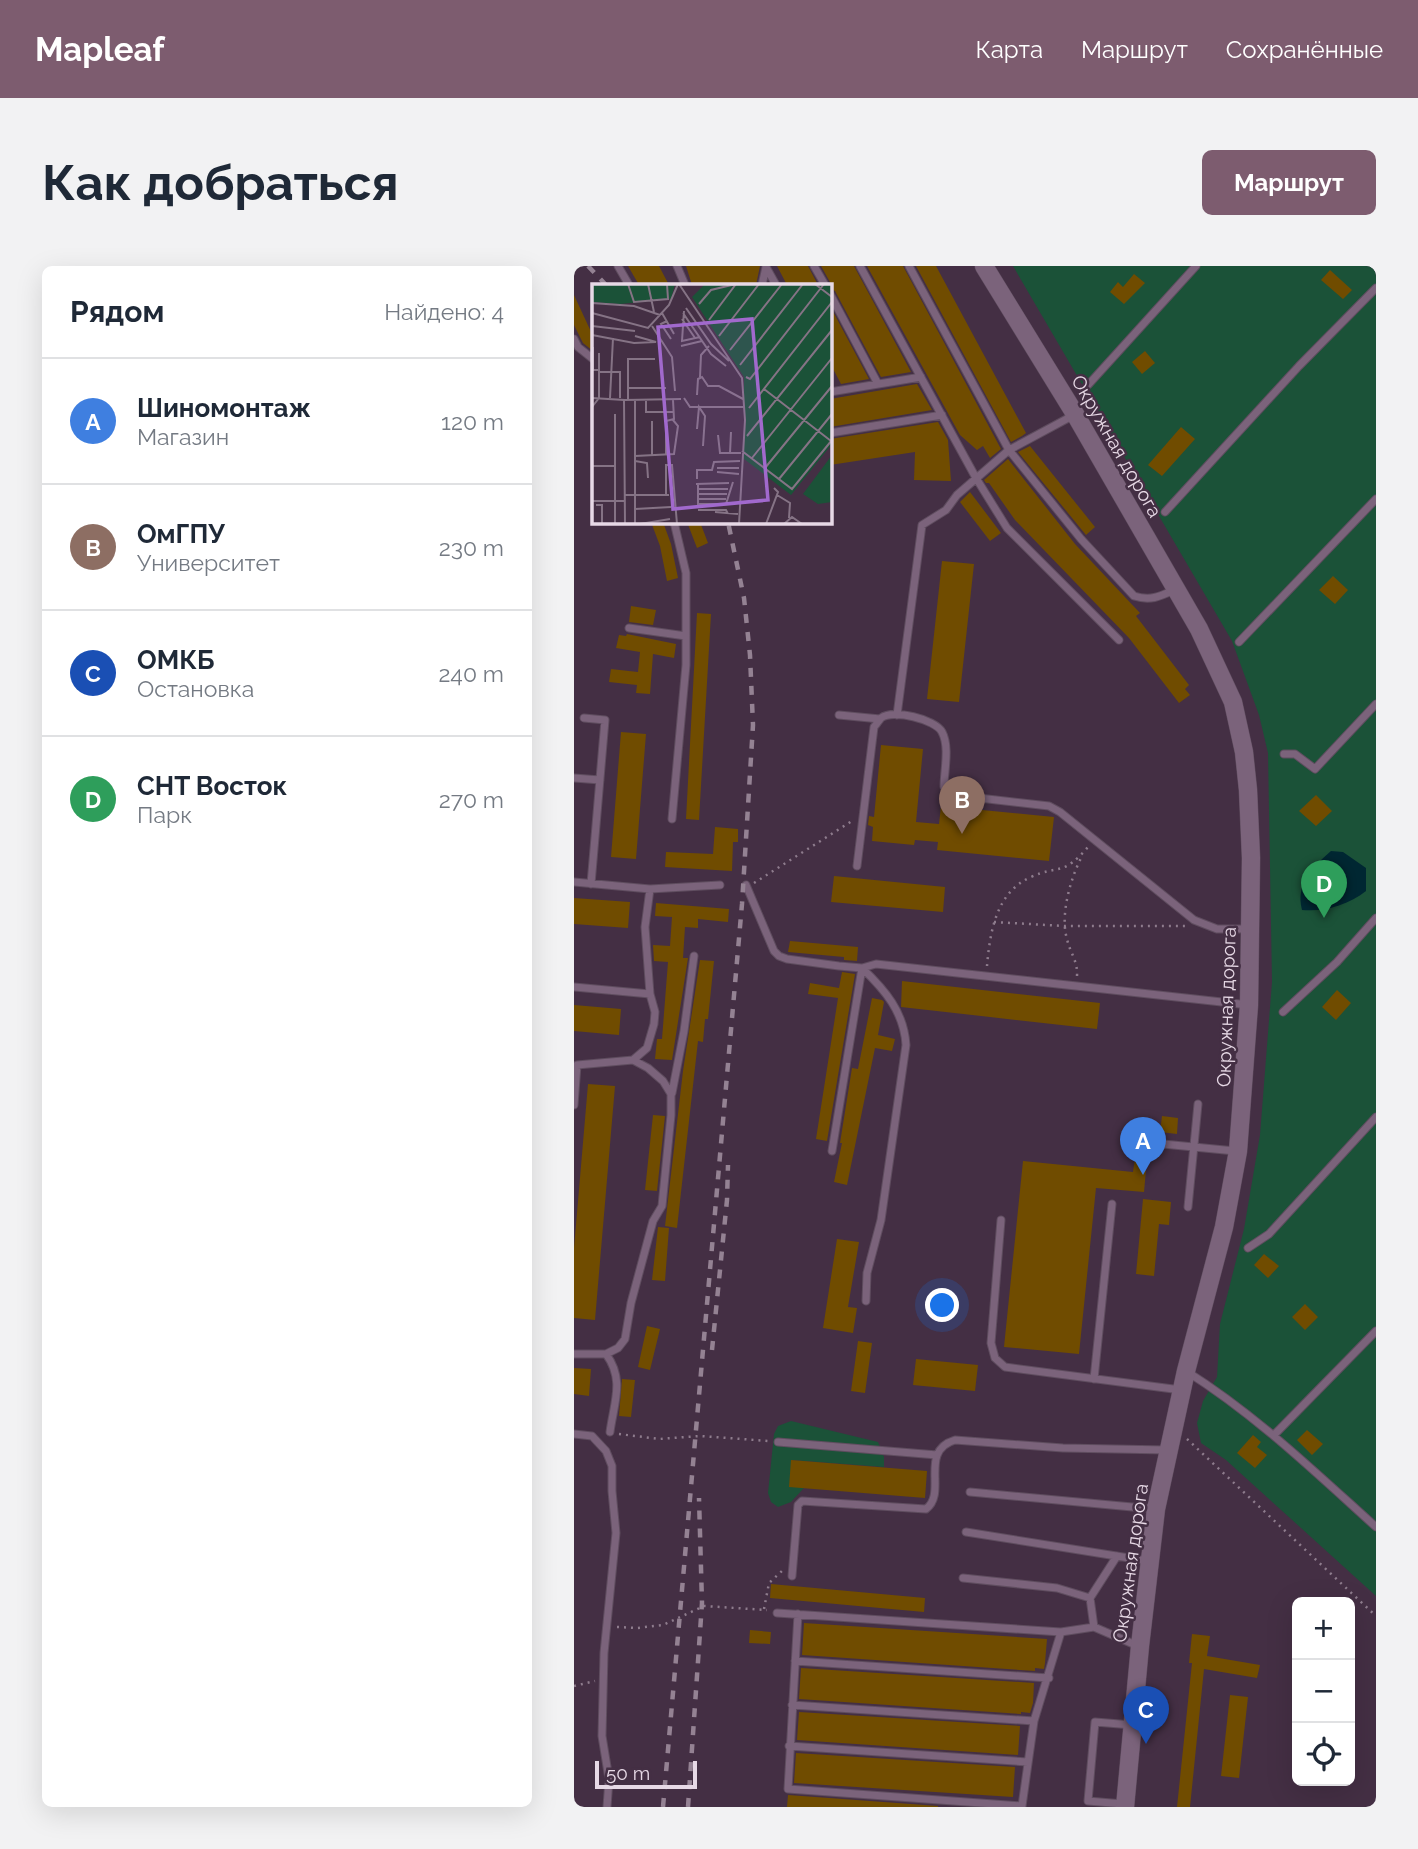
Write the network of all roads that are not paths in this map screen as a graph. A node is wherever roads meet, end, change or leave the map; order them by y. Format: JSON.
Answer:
{"nodes":[{"id":1,"x":618,"y":266,"type":"edge"},
{"id":2,"x":677,"y":266,"type":"edge"},
{"id":3,"x":814,"y":266,"type":"edge"},
{"id":4,"x":860,"y":266,"type":"edge"},
{"id":5,"x":909,"y":266,"type":"edge"},
{"id":6,"x":985,"y":266,"type":"edge"},
{"id":7,"x":1196,"y":266,"type":"edge"},
{"id":8,"x":766,"y":267,"type":"edge"},
{"id":9,"x":628,"y":284,"type":"edge"},
{"id":10,"x":685,"y":284,"type":"edge"},
{"id":11,"x":775,"y":284,"type":"edge"},
{"id":12,"x":824,"y":284,"type":"edge"},
{"id":13,"x":1376,"y":288,"type":"edge"},
{"id":14,"x":831,"y":296,"type":"edge"},
{"id":15,"x":574,"y":339,"type":"edge"},
{"id":16,"x":592,"y":358,"type":"edge"},
{"id":17,"x":921,"y":377,"type":"junction"},
{"id":18,"x":878,"y":384,"type":"junction"},
{"id":19,"x":1088,"y":386,"type":"dead end"},
{"id":20,"x":831,"y":389,"type":"edge"},
{"id":21,"x":1074,"y":414,"type":"junction"},
{"id":22,"x":942,"y":415,"type":"junction"},
{"id":23,"x":831,"y":433,"type":"edge"},
{"id":24,"x":1009,"y":450,"type":"junction"},
{"id":25,"x":976,"y":478,"type":"junction"},
{"id":26,"x":1376,"y":499,"type":"edge"},
{"id":27,"x":1165,"y":512,"type":"dead end"},
{"id":28,"x":674,"y":523,"type":"edge"},
{"id":29,"x":1176,"y":589,"type":"junction"},
{"id":30,"x":629,"y":628,"type":"dead end"},
{"id":31,"x":686,"y":636,"type":"junction"},
{"id":32,"x":1119,"y":640,"type":"dead end"},
{"id":33,"x":1239,"y":642,"type":"dead end"},
{"id":34,"x":1376,"y":704,"type":"edge"},
{"id":35,"x":839,"y":715,"type":"dead end"},
{"id":36,"x":897,"y":715,"type":"junction"},
{"id":37,"x":584,"y":718,"type":"dead end"},
{"id":38,"x":880,"y":719,"type":"junction"},
{"id":39,"x":1284,"y":754,"type":"dead end"},
{"id":40,"x":574,"y":778,"type":"edge"},
{"id":41,"x":600,"y":780,"type":"junction"},
{"id":42,"x":672,"y":818,"type":"dead end"},
{"id":43,"x":857,"y":866,"type":"dead end"},
{"id":44,"x":574,"y":882,"type":"edge"},
{"id":45,"x":591,"y":884,"type":"junction"},
{"id":46,"x":720,"y":885,"type":"dead end"},
{"id":47,"x":746,"y":885,"type":"road end"},
{"id":48,"x":650,"y":889,"type":"junction"},
{"id":49,"x":1376,"y":918,"type":"edge"},
{"id":50,"x":1251,"y":929,"type":"junction"},
{"id":51,"x":694,"y":956,"type":"dead end"},
{"id":52,"x":862,"y":968,"type":"junction"},
{"id":53,"x":574,"y":987,"type":"edge"},
{"id":54,"x":650,"y":994,"type":"junction"},
{"id":55,"x":1249,"y":1005,"type":"junction"},
{"id":56,"x":1283,"y":1012,"type":"dead end"},
{"id":57,"x":647,"y":1048,"type":"junction"},
{"id":58,"x":633,"y":1060,"type":"junction"},
{"id":59,"x":648,"y":1068,"type":"junction"},
{"id":60,"x":671,"y":1094,"type":"junction"},
{"id":61,"x":1198,"y":1104,"type":"dead end"},
{"id":62,"x":574,"y":1105,"type":"edge"},
{"id":63,"x":1376,"y":1117,"type":"edge"},
{"id":64,"x":1163,"y":1144,"type":"dead end"},
{"id":65,"x":1194,"y":1147,"type":"junction"},
{"id":66,"x":832,"y":1151,"type":"dead end"},
{"id":67,"x":1238,"y":1152,"type":"junction"},
{"id":68,"x":1112,"y":1204,"type":"dead end"},
{"id":69,"x":1188,"y":1206,"type":"dead end"},
{"id":70,"x":1001,"y":1220,"type":"dead end"},
{"id":71,"x":1248,"y":1248,"type":"dead end"},
{"id":72,"x":866,"y":1301,"type":"dead end"},
{"id":73,"x":1376,"y":1331,"type":"edge"},
{"id":74,"x":574,"y":1354,"type":"edge"},
{"id":75,"x":606,"y":1354,"type":"junction"},
{"id":76,"x":1186,"y":1371,"type":"junction"},
{"id":77,"x":1094,"y":1379,"type":"junction"},
{"id":78,"x":1181,"y":1390,"type":"junction"},
{"id":79,"x":610,"y":1432,"type":"road end"},
{"id":80,"x":574,"y":1434,"type":"edge"},
{"id":81,"x":1273,"y":1435,"type":"junction"},
{"id":82,"x":778,"y":1442,"type":"road end"},
{"id":83,"x":1168,"y":1450,"type":"junction"},
{"id":84,"x":937,"y":1455,"type":"junction"},
{"id":85,"x":970,"y":1492,"type":"dead end"},
{"id":86,"x":1156,"y":1509,"type":"junction"},
{"id":87,"x":1376,"y":1527,"type":"edge"},
{"id":88,"x":966,"y":1532,"type":"dead end"},
{"id":89,"x":1117,"y":1556,"type":"junction"},
{"id":90,"x":1149,"y":1561,"type":"junction"},
{"id":91,"x":792,"y":1576,"type":"dead end"},
{"id":92,"x":963,"y":1578,"type":"dead end"},
{"id":93,"x":1090,"y":1598,"type":"junction"},
{"id":94,"x":777,"y":1613,"type":"road end"},
{"id":95,"x":798,"y":1614,"type":"junction"},
{"id":96,"x":1094,"y":1627,"type":"junction"},
{"id":97,"x":1061,"y":1632,"type":"junction"},
{"id":98,"x":1140,"y":1646,"type":"junction"},
{"id":99,"x":795,"y":1661,"type":"junction"},
{"id":100,"x":1049,"y":1678,"type":"junction"},
{"id":101,"x":792,"y":1705,"type":"junction"},
{"id":102,"x":1034,"y":1721,"type":"junction"},
{"id":103,"x":1133,"y":1725,"type":"junction"},
{"id":104,"x":789,"y":1746,"type":"junction"},
{"id":105,"x":1028,"y":1762,"type":"junction"},
{"id":106,"x":1125,"y":1806,"type":"edge"},
{"id":107,"x":607,"y":1807,"type":"edge"}],
"edges":[{"from":1,"to":9,"type":"lane"},
{"from":2,"to":10,"type":"lane"},
{"from":3,"to":12,"type":"lane"},
{"from":4,"to":17,"type":"lane"},
{"from":5,"to":24,"type":"lane"},
{"from":6,"to":21,"type":"main road","name":"Окружная дорога"},
{"from":7,"to":19,"type":"lane"},
{"from":8,"to":11,"type":"lane"},
{"from":13,"to":27,"type":"lane"},
{"from":14,"to":18,"type":"lane"},
{"from":15,"to":16,"type":"lane"},
{"from":17,"to":18,"type":"lane"},
{"from":17,"to":22,"type":"lane"},
{"from":18,"to":20,"type":"lane"},
{"from":21,"to":24,"type":"lane"},
{"from":21,"to":29,"type":"main road","name":"Окружная дорога"},
{"from":22,"to":23,"type":"lane"},
{"from":22,"to":25,"type":"lane"},
{"from":24,"to":25,"type":"lane"},
{"from":24,"to":29,"type":"lane"},
{"from":25,"to":32,"type":"lane"},
{"from":25,"to":36,"type":"lane"},
{"from":26,"to":33,"type":"lane"},
{"from":28,"to":31,"type":"lane"},
{"from":29,"to":50,"type":"main road","name":"Окружная дорога"},
{"from":30,"to":31,"type":"lane"},
{"from":31,"to":42,"type":"lane"},
{"from":34,"to":39,"type":"lane"},
{"from":35,"to":38,"type":"lane"},
{"from":36,"to":38,"type":"lane"},
{"from":36,"to":50,"type":"lane"},
{"from":37,"to":41,"type":"lane"},
{"from":38,"to":43,"type":"lane"},
{"from":40,"to":41,"type":"lane"},
{"from":41,"to":45,"type":"lane"},
{"from":44,"to":45,"type":"lane"},
{"from":45,"to":48,"type":"lane"},
{"from":46,"to":48,"type":"lane"},
{"from":47,"to":52,"type":"lane"},
{"from":48,"to":54,"type":"lane"},
{"from":49,"to":56,"type":"lane"},
{"from":50,"to":55,"type":"main road","name":"Окружная дорога"},
{"from":51,"to":60,"type":"lane"},
{"from":52,"to":55,"type":"lane"},
{"from":52,"to":66,"type":"lane"},
{"from":52,"to":72,"type":"lane"},
{"from":53,"to":54,"type":"lane"},
{"from":54,"to":57,"type":"lane"},
{"from":55,"to":67,"type":"main road","name":"Окружная дорога"},
{"from":57,"to":58,"type":"lane"},
{"from":57,"to":59,"type":"lane"},
{"from":58,"to":59,"type":"lane"},
{"from":58,"to":62,"type":"lane"},
{"from":59,"to":60,"type":"lane"},
{"from":60,"to":75,"type":"lane"},
{"from":61,"to":65,"type":"lane"},
{"from":63,"to":71,"type":"lane"},
{"from":64,"to":65,"type":"lane"},
{"from":65,"to":67,"type":"lane"},
{"from":65,"to":69,"type":"lane"},
{"from":67,"to":76,"type":"main road","name":"Окружная дорога"},
{"from":68,"to":77,"type":"lane"},
{"from":70,"to":77,"type":"lane"},
{"from":73,"to":81,"type":"lane"},
{"from":74,"to":75,"type":"lane"},
{"from":75,"to":79,"type":"lane"},
{"from":76,"to":78,"type":"main road","name":"Окружная дорога"},
{"from":76,"to":81,"type":"lane"},
{"from":77,"to":78,"type":"lane"},
{"from":78,"to":83,"type":"main road","name":"Окружная дорога"},
{"from":80,"to":107,"type":"lane"},
{"from":81,"to":87,"type":"lane"},
{"from":82,"to":84,"type":"lane"},
{"from":83,"to":84,"type":"lane"},
{"from":83,"to":86,"type":"main road","name":"Окружная дорога"},
{"from":84,"to":91,"type":"lane"},
{"from":85,"to":86,"type":"lane"},
{"from":86,"to":90,"type":"main road","name":"Окружная дорога"},
{"from":88,"to":89,"type":"lane"},
{"from":89,"to":90,"type":"lane"},
{"from":89,"to":93,"type":"lane"},
{"from":90,"to":98,"type":"main road","name":"Окружная дорога"},
{"from":92,"to":93,"type":"lane"},
{"from":93,"to":96,"type":"lane"},
{"from":94,"to":95,"type":"lane"},
{"from":95,"to":97,"type":"lane"},
{"from":95,"to":99,"type":"lane"},
{"from":96,"to":97,"type":"lane"},
{"from":96,"to":98,"type":"lane"},
{"from":97,"to":100,"type":"lane"},
{"from":98,"to":103,"type":"main road","name":"Окружная дорога"},
{"from":99,"to":100,"type":"lane"},
{"from":99,"to":101,"type":"lane"},
{"from":100,"to":102,"type":"lane"},
{"from":101,"to":102,"type":"lane"},
{"from":101,"to":104,"type":"lane"},
{"from":102,"to":105,"type":"lane"},
{"from":103,"to":106,"type":"main road","name":"Окружная дорога"},
{"from":103,"to":106,"type":"lane"},
{"from":104,"to":105,"type":"lane"},
{"from":104,"to":105,"type":"lane"}]}
